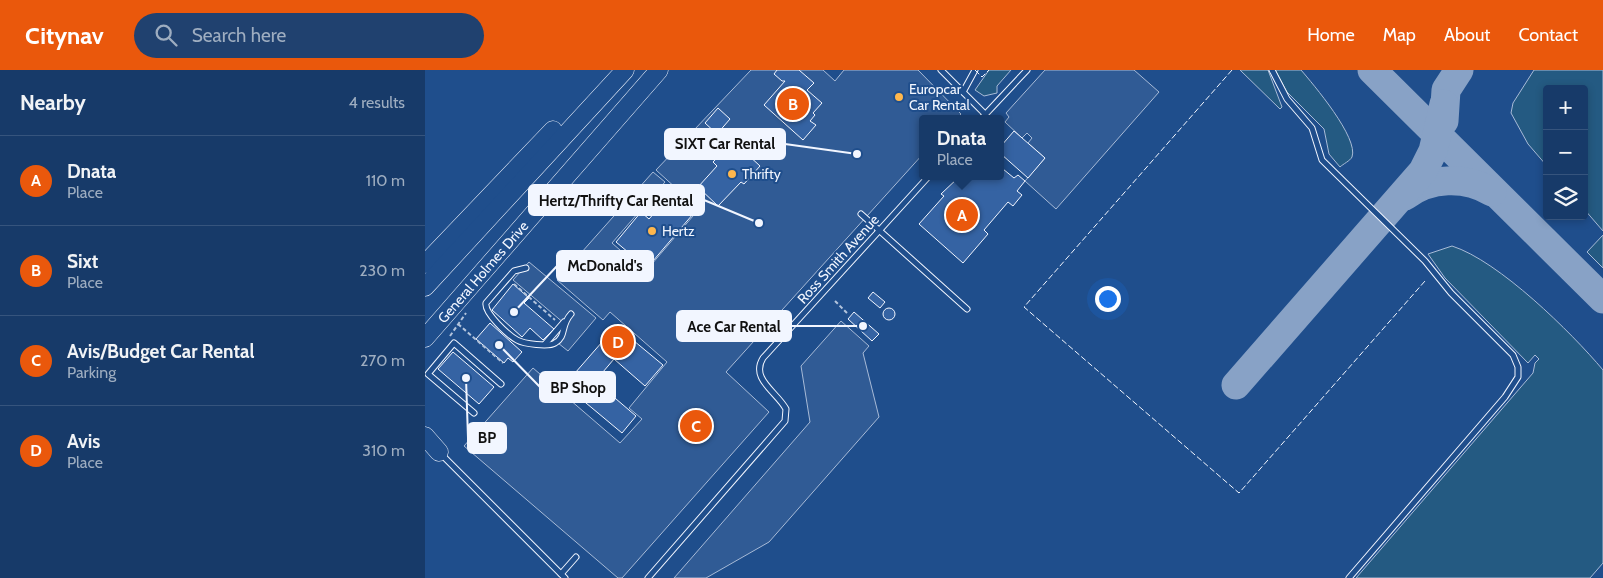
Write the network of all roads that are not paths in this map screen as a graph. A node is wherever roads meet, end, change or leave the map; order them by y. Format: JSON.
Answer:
{"nodes":[{"id":1,"x":609,"y":70,"type":"edge"},
{"id":2,"x":625,"y":70,"type":"edge"},
{"id":3,"x":659,"y":70,"type":"edge"},
{"id":4,"x":941,"y":70,"type":"edge"},
{"id":5,"x":975,"y":70,"type":"edge"},
{"id":6,"x":1027,"y":70,"type":"edge"},
{"id":7,"x":1272,"y":70,"type":"edge"},
{"id":8,"x":963,"y":92,"type":"junction"},
{"id":9,"x":981,"y":115,"type":"edge"},
{"id":10,"x":985,"y":115,"type":"edge"},
{"id":11,"x":925,"y":180,"type":"edge"},
{"id":12,"x":861,"y":214,"type":"dead end"},
{"id":13,"x":878,"y":231,"type":"junction"},
{"id":14,"x":425,"y":264,"type":"edge"},
{"id":15,"x":526,"y":268,"type":"dead end"},
{"id":16,"x":425,"y":287,"type":"edge"},
{"id":17,"x":459,"y":300,"type":"junction"},
{"id":18,"x":967,"y":309,"type":"dead end"},
{"id":19,"x":571,"y":314,"type":"dead end"},
{"id":20,"x":425,"y":338,"type":"edge"},
{"id":21,"x":425,"y":350,"type":"edge"},
{"id":22,"x":501,"y":384,"type":"dead end"},
{"id":23,"x":474,"y":413,"type":"dead end"},
{"id":24,"x":425,"y":436,"type":"edge"},
{"id":25,"x":432,"y":447,"type":"edge"},
{"id":26,"x":576,"y":556,"type":"dead end"},
{"id":27,"x":563,"y":576,"type":"edge"},
{"id":28,"x":648,"y":578,"type":"edge"},
{"id":29,"x":1349,"y":578,"type":"edge"}],
"edges":[{"from":1,"to":14,"type":"highway"},
{"from":2,"to":16,"type":"highway"},
{"from":3,"to":17,"type":"highway","name":"General Holmes Drive"},
{"from":4,"to":8,"type":"lane"},
{"from":5,"to":8,"type":"lane"},
{"from":6,"to":10,"type":"lane"},
{"from":7,"to":29,"type":"lane"},
{"from":8,"to":9,"type":"lane"},
{"from":11,"to":13,"type":"lane","name":"Ross Smith Avenue"},
{"from":12,"to":13,"type":"lane"},
{"from":13,"to":18,"type":"lane"},
{"from":13,"to":28,"type":"lane","name":"Ross Smith Avenue"},
{"from":15,"to":19,"type":"lane"},
{"from":17,"to":20,"type":"highway","name":"General Holmes Drive"},
{"from":17,"to":21,"type":"highway"},
{"from":22,"to":23,"type":"lane"},
{"from":24,"to":25,"type":"highway"},
{"from":25,"to":27,"type":"lane"},
{"from":26,"to":27,"type":"lane"}]}
